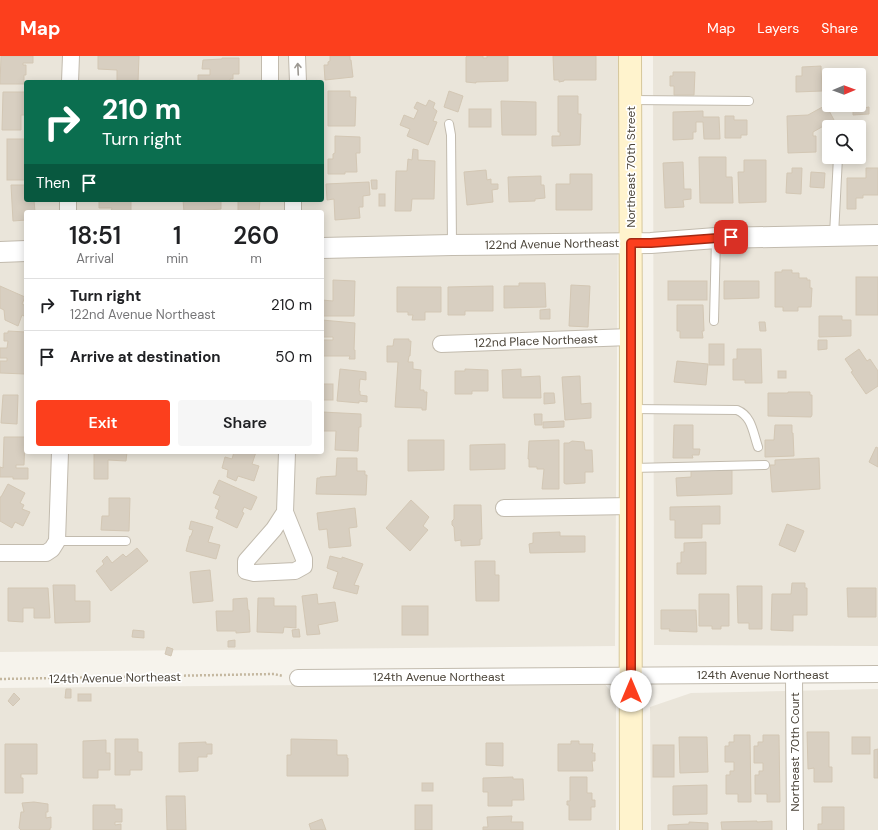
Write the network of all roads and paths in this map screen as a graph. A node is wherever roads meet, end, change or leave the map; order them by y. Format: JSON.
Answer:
{"nodes":[{"id":1,"x":71,"y":56,"type":"edge"},
{"id":2,"x":270,"y":56,"type":"edge"},
{"id":3,"x":297,"y":56,"type":"edge"},
{"id":4,"x":630,"y":56,"type":"edge"},
{"id":5,"x":70,"y":80,"type":"edge"},
{"id":6,"x":270,"y":80,"type":"edge"},
{"id":7,"x":298,"y":80,"type":"edge"},
{"id":8,"x":630,"y":100,"type":"junction"},
{"id":9,"x":749,"y":101,"type":"dead end"},
{"id":10,"x":449,"y":124,"type":"dead end"},
{"id":11,"x":838,"y":164,"type":"edge"},
{"id":12,"x":834,"y":235,"type":"junction"},
{"id":13,"x":878,"y":235,"type":"edge"},
{"id":14,"x":716,"y":238,"type":"junction"},
{"id":15,"x":631,"y":243,"type":"junction"},
{"id":16,"x":452,"y":245,"type":"junction"},
{"id":17,"x":324,"y":248,"type":"edge"},
{"id":18,"x":24,"y":251,"type":"edge"},
{"id":19,"x":0,"y":252,"type":"edge"},
{"id":20,"x":714,"y":321,"type":"dead end"},
{"id":21,"x":630,"y":338,"type":"junction"},
{"id":22,"x":441,"y":344,"type":"dead end"},
{"id":23,"x":631,"y":409,"type":"junction"},
{"id":24,"x":758,"y":447,"type":"dead end"},
{"id":25,"x":60,"y":454,"type":"edge"},
{"id":26,"x":287,"y":454,"type":"edge"},
{"id":27,"x":766,"y":464,"type":"dead end"},
{"id":28,"x":631,"y":468,"type":"junction"},
{"id":29,"x":632,"y":506,"type":"junction"},
{"id":30,"x":504,"y":508,"type":"dead end"},
{"id":31,"x":285,"y":512,"type":"dead end"},
{"id":32,"x":58,"y":541,"type":"junction"},
{"id":33,"x":126,"y":541,"type":"dead end"},
{"id":34,"x":0,"y":553,"type":"edge"},
{"id":35,"x":878,"y":674,"type":"edge"},
{"id":36,"x":631,"y":675,"type":"junction"},
{"id":37,"x":794,"y":675,"type":"junction"},
{"id":38,"x":298,"y":678,"type":"joint"},
{"id":39,"x":0,"y":679,"type":"edge"},
{"id":40,"x":631,"y":830,"type":"edge"},
{"id":41,"x":795,"y":830,"type":"edge"}],
"edges":[{"from":1,"to":5,"type":"street"},
{"from":2,"to":6,"type":"street"},
{"from":7,"to":3,"type":"street","one_way":true},
{"from":4,"to":8,"type":"main road","name":"Northeast 70th Street"},
{"from":8,"to":9,"type":"lane"},
{"from":8,"to":15,"type":"main road","name":"Northeast 70th Street"},
{"from":10,"to":16,"type":"lane"},
{"from":11,"to":12,"type":"lane"},
{"from":12,"to":13,"type":"street","name":"122nd Avenue Northeast"},
{"from":12,"to":14,"type":"street","name":"122nd Avenue Northeast"},
{"from":14,"to":15,"type":"street","name":"122nd Avenue Northeast"},
{"from":14,"to":20,"type":"lane"},
{"from":15,"to":16,"type":"street","name":"122nd Avenue Northeast"},
{"from":15,"to":21,"type":"main road","name":"Northeast 70th Street"},
{"from":16,"to":17,"type":"street","name":"122nd Avenue Northeast"},
{"from":18,"to":19,"type":"street"},
{"from":21,"to":22,"type":"street","name":"122nd Place Northeast"},
{"from":21,"to":23,"type":"main road","name":"Northeast 70th Street"},
{"from":23,"to":24,"type":"lane"},
{"from":23,"to":28,"type":"main road","name":"Northeast 70th Street"},
{"from":25,"to":32,"type":"street"},
{"from":26,"to":31,"type":"street"},
{"from":27,"to":28,"type":"lane"},
{"from":28,"to":29,"type":"main road","name":"Northeast 70th Street"},
{"from":29,"to":30,"type":"street"},
{"from":29,"to":36,"type":"main road","name":"Northeast 70th Street"},
{"from":32,"to":33,"type":"lane"},
{"from":32,"to":34,"type":"street"},
{"from":35,"to":37,"type":"street","name":"124th Avenue Northeast"},
{"from":36,"to":37,"type":"street","name":"124th Avenue Northeast"},
{"from":36,"to":38,"type":"street","name":"124th Avenue Northeast"},
{"from":36,"to":40,"type":"main road","name":"Northeast 70th Street"},
{"from":37,"to":41,"type":"street","name":"Northeast 70th Court"},
{"from":38,"to":39,"type":"path","name":"124th Avenue Northeast"}]}
